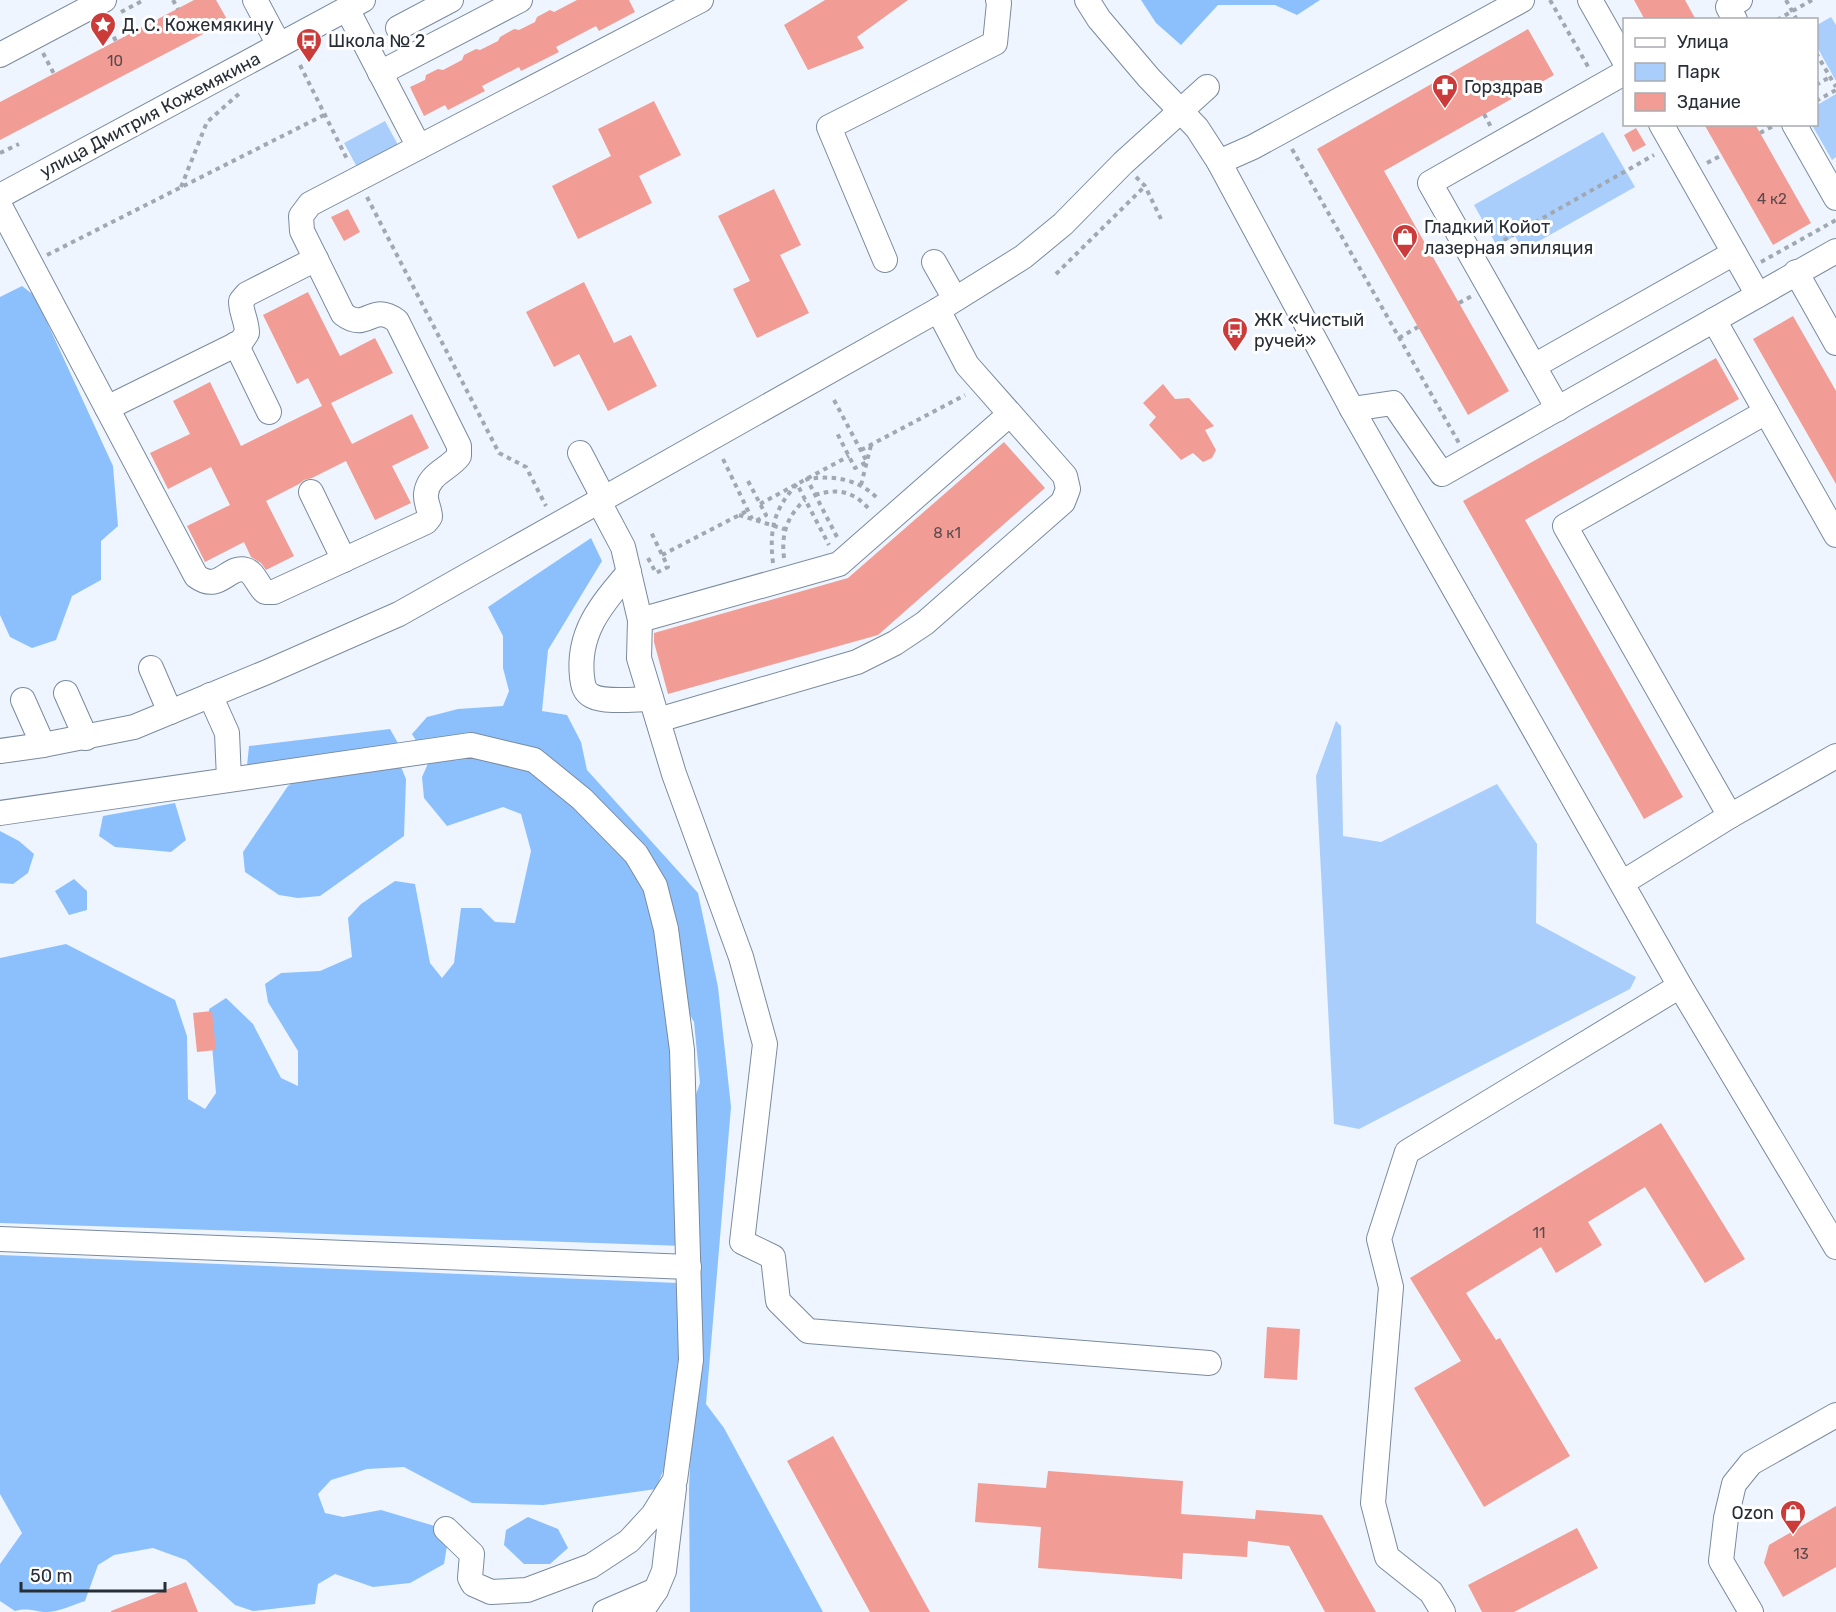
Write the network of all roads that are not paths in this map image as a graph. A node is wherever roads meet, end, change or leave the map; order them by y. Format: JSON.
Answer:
{"nodes":[{"id":1,"x":104,"y":0,"type":"edge"},
{"id":2,"x":255,"y":0,"type":"edge"},
{"id":3,"x":451,"y":0,"type":"edge"},
{"id":4,"x":520,"y":0,"type":"edge"},
{"id":5,"x":701,"y":0,"type":"edge"},
{"id":6,"x":998,"y":0,"type":"edge"},
{"id":7,"x":1087,"y":0,"type":"edge"},
{"id":8,"x":1522,"y":0,"type":"edge"},
{"id":9,"x":1590,"y":0,"type":"edge"},
{"id":10,"x":1740,"y":0,"type":"edge"},
{"id":11,"x":355,"y":4,"type":"edge"},
{"id":12,"x":1734,"y":18,"type":"edge"},
{"id":13,"x":398,"y":28,"type":"dead end"},
{"id":14,"x":279,"y":45,"type":"junction"},
{"id":15,"x":0,"y":54,"type":"edge"},
{"id":16,"x":1623,"y":58,"type":"edge"},
{"id":17,"x":381,"y":73,"type":"junction"},
{"id":18,"x":1623,"y":74,"type":"edge"},
{"id":19,"x":1207,"y":87,"type":"dead end"},
{"id":20,"x":1181,"y":110,"type":"junction"},
{"id":21,"x":1795,"y":126,"type":"edge"},
{"id":22,"x":1667,"y":134,"type":"edge"},
{"id":23,"x":419,"y":147,"type":"junction"},
{"id":24,"x":1219,"y":162,"type":"junction"},
{"id":25,"x":0,"y":196,"type":"edge"},
{"id":26,"x":1836,"y":196,"type":"edge"},
{"id":27,"x":0,"y":206,"type":"edge"},
{"id":28,"x":1836,"y":251,"type":"edge"},
{"id":29,"x":316,"y":259,"type":"junction"},
{"id":30,"x":885,"y":260,"type":"dead end"},
{"id":31,"x":934,"y":262,"type":"dead end"},
{"id":32,"x":1739,"y":262,"type":"junction"},
{"id":33,"x":1796,"y":273,"type":"junction"},
{"id":34,"x":1758,"y":295,"type":"junction"},
{"id":35,"x":946,"y":304,"type":"junction"},
{"id":36,"x":1714,"y":320,"type":"junction"},
{"id":37,"x":1836,"y":343,"type":"edge"},
{"id":38,"x":236,"y":344,"type":"junction"},
{"id":39,"x":1534,"y":366,"type":"junction"},
{"id":40,"x":107,"y":408,"type":"junction"},
{"id":41,"x":1352,"y":409,"type":"junction"},
{"id":42,"x":1558,"y":409,"type":"junction"},
{"id":43,"x":270,"y":412,"type":"dead end"},
{"id":44,"x":1766,"y":412,"type":"junction"},
{"id":45,"x":1010,"y":414,"type":"junction"},
{"id":46,"x":580,"y":453,"type":"dead end"},
{"id":47,"x":310,"y":492,"type":"dead end"},
{"id":48,"x":601,"y":499,"type":"junction"},
{"id":49,"x":1836,"y":535,"type":"edge"},
{"id":50,"x":344,"y":560,"type":"junction"},
{"id":51,"x":629,"y":572,"type":"junction"},
{"id":52,"x":640,"y":620,"type":"junction"},
{"id":53,"x":151,"y":668,"type":"dead end"},
{"id":54,"x":66,"y":693,"type":"dead end"},
{"id":55,"x":210,"y":695,"type":"junction"},
{"id":56,"x":23,"y":700,"type":"dead end"},
{"id":57,"x":654,"y":710,"type":"junction"},
{"id":58,"x":170,"y":712,"type":"junction"},
{"id":59,"x":86,"y":738,"type":"junction"},
{"id":60,"x":43,"y":745,"type":"junction"},
{"id":61,"x":0,"y":751,"type":"edge"},
{"id":62,"x":1836,"y":756,"type":"edge"},
{"id":63,"x":229,"y":779,"type":"junction"},
{"id":64,"x":0,"y":813,"type":"edge"},
{"id":65,"x":1730,"y":816,"type":"junction"},
{"id":66,"x":1622,"y":883,"type":"junction"},
{"id":67,"x":1680,"y":986,"type":"junction"},
{"id":68,"x":0,"y":1239,"type":"edge"},
{"id":69,"x":1836,"y":1247,"type":"edge"},
{"id":70,"x":689,"y":1267,"type":"junction"},
{"id":71,"x":1209,"y":1363,"type":"dead end"},
{"id":72,"x":1836,"y":1415,"type":"edge"},
{"id":73,"x":675,"y":1480,"type":"junction"},
{"id":74,"x":446,"y":1529,"type":"dead end"},
{"id":75,"x":656,"y":1590,"type":"junction"},
{"id":76,"x":605,"y":1612,"type":"edge"},
{"id":77,"x":642,"y":1612,"type":"edge"},
{"id":78,"x":1443,"y":1612,"type":"edge"},
{"id":79,"x":1751,"y":1612,"type":"edge"}],
"edges":[{"from":1,"to":15,"type":"street"},
{"from":2,"to":14,"type":"street"},
{"from":3,"to":13,"type":"street"},
{"from":4,"to":17,"type":"street"},
{"from":5,"to":23,"type":"street"},
{"from":6,"to":30,"type":"street"},
{"from":7,"to":20,"type":"street"},
{"from":8,"to":24,"type":"street"},
{"from":9,"to":16,"type":"street"},
{"from":10,"to":12,"type":"street"},
{"from":11,"to":14,"type":"street","name":"улица Дмитрия Кожемякина"},
{"from":11,"to":17,"type":"street"},
{"from":14,"to":25,"type":"street","name":"улица Дмитрия Кожемякина"},
{"from":17,"to":23,"type":"street"},
{"from":18,"to":39,"type":"street"},
{"from":19,"to":20,"type":"street"},
{"from":20,"to":24,"type":"street"},
{"from":20,"to":35,"type":"street"},
{"from":21,"to":26,"type":"street"},
{"from":22,"to":32,"type":"street"},
{"from":23,"to":29,"type":"street"},
{"from":24,"to":41,"type":"street"},
{"from":27,"to":40,"type":"street"},
{"from":28,"to":33,"type":"street"},
{"from":29,"to":38,"type":"street"},
{"from":29,"to":50,"type":"street"},
{"from":31,"to":35,"type":"street"},
{"from":32,"to":34,"type":"street"},
{"from":32,"to":39,"type":"street"},
{"from":33,"to":34,"type":"street"},
{"from":33,"to":37,"type":"street"},
{"from":34,"to":36,"type":"street"},
{"from":35,"to":45,"type":"street"},
{"from":35,"to":48,"type":"street"},
{"from":36,"to":42,"type":"street"},
{"from":36,"to":44,"type":"street"},
{"from":38,"to":40,"type":"street"},
{"from":38,"to":43,"type":"street"},
{"from":39,"to":42,"type":"street"},
{"from":40,"to":50,"type":"street"},
{"from":41,"to":42,"type":"street"},
{"from":41,"to":66,"type":"street"},
{"from":44,"to":49,"type":"street"},
{"from":44,"to":65,"type":"street"},
{"from":45,"to":52,"type":"street"},
{"from":45,"to":57,"type":"street"},
{"from":46,"to":48,"type":"street"},
{"from":47,"to":50,"type":"street"},
{"from":48,"to":51,"type":"street"},
{"from":48,"to":55,"type":"street"},
{"from":51,"to":52,"type":"street"},
{"from":51,"to":57,"type":"street"},
{"from":52,"to":57,"type":"street"},
{"from":53,"to":58,"type":"street"},
{"from":54,"to":59,"type":"street"},
{"from":55,"to":58,"type":"street"},
{"from":55,"to":63,"type":"street"},
{"from":56,"to":60,"type":"street"},
{"from":57,"to":71,"type":"street"},
{"from":58,"to":59,"type":"street"},
{"from":59,"to":60,"type":"street"},
{"from":60,"to":61,"type":"street"},
{"from":62,"to":65,"type":"street"},
{"from":63,"to":64,"type":"street"},
{"from":63,"to":70,"type":"street"},
{"from":65,"to":66,"type":"street"},
{"from":66,"to":67,"type":"street"},
{"from":67,"to":69,"type":"street"},
{"from":67,"to":78,"type":"street"},
{"from":68,"to":70,"type":"street"},
{"from":70,"to":73,"type":"street"},
{"from":72,"to":79,"type":"street"},
{"from":73,"to":74,"type":"street"},
{"from":73,"to":75,"type":"street"},
{"from":75,"to":76,"type":"street"},
{"from":75,"to":77,"type":"street"}]}
